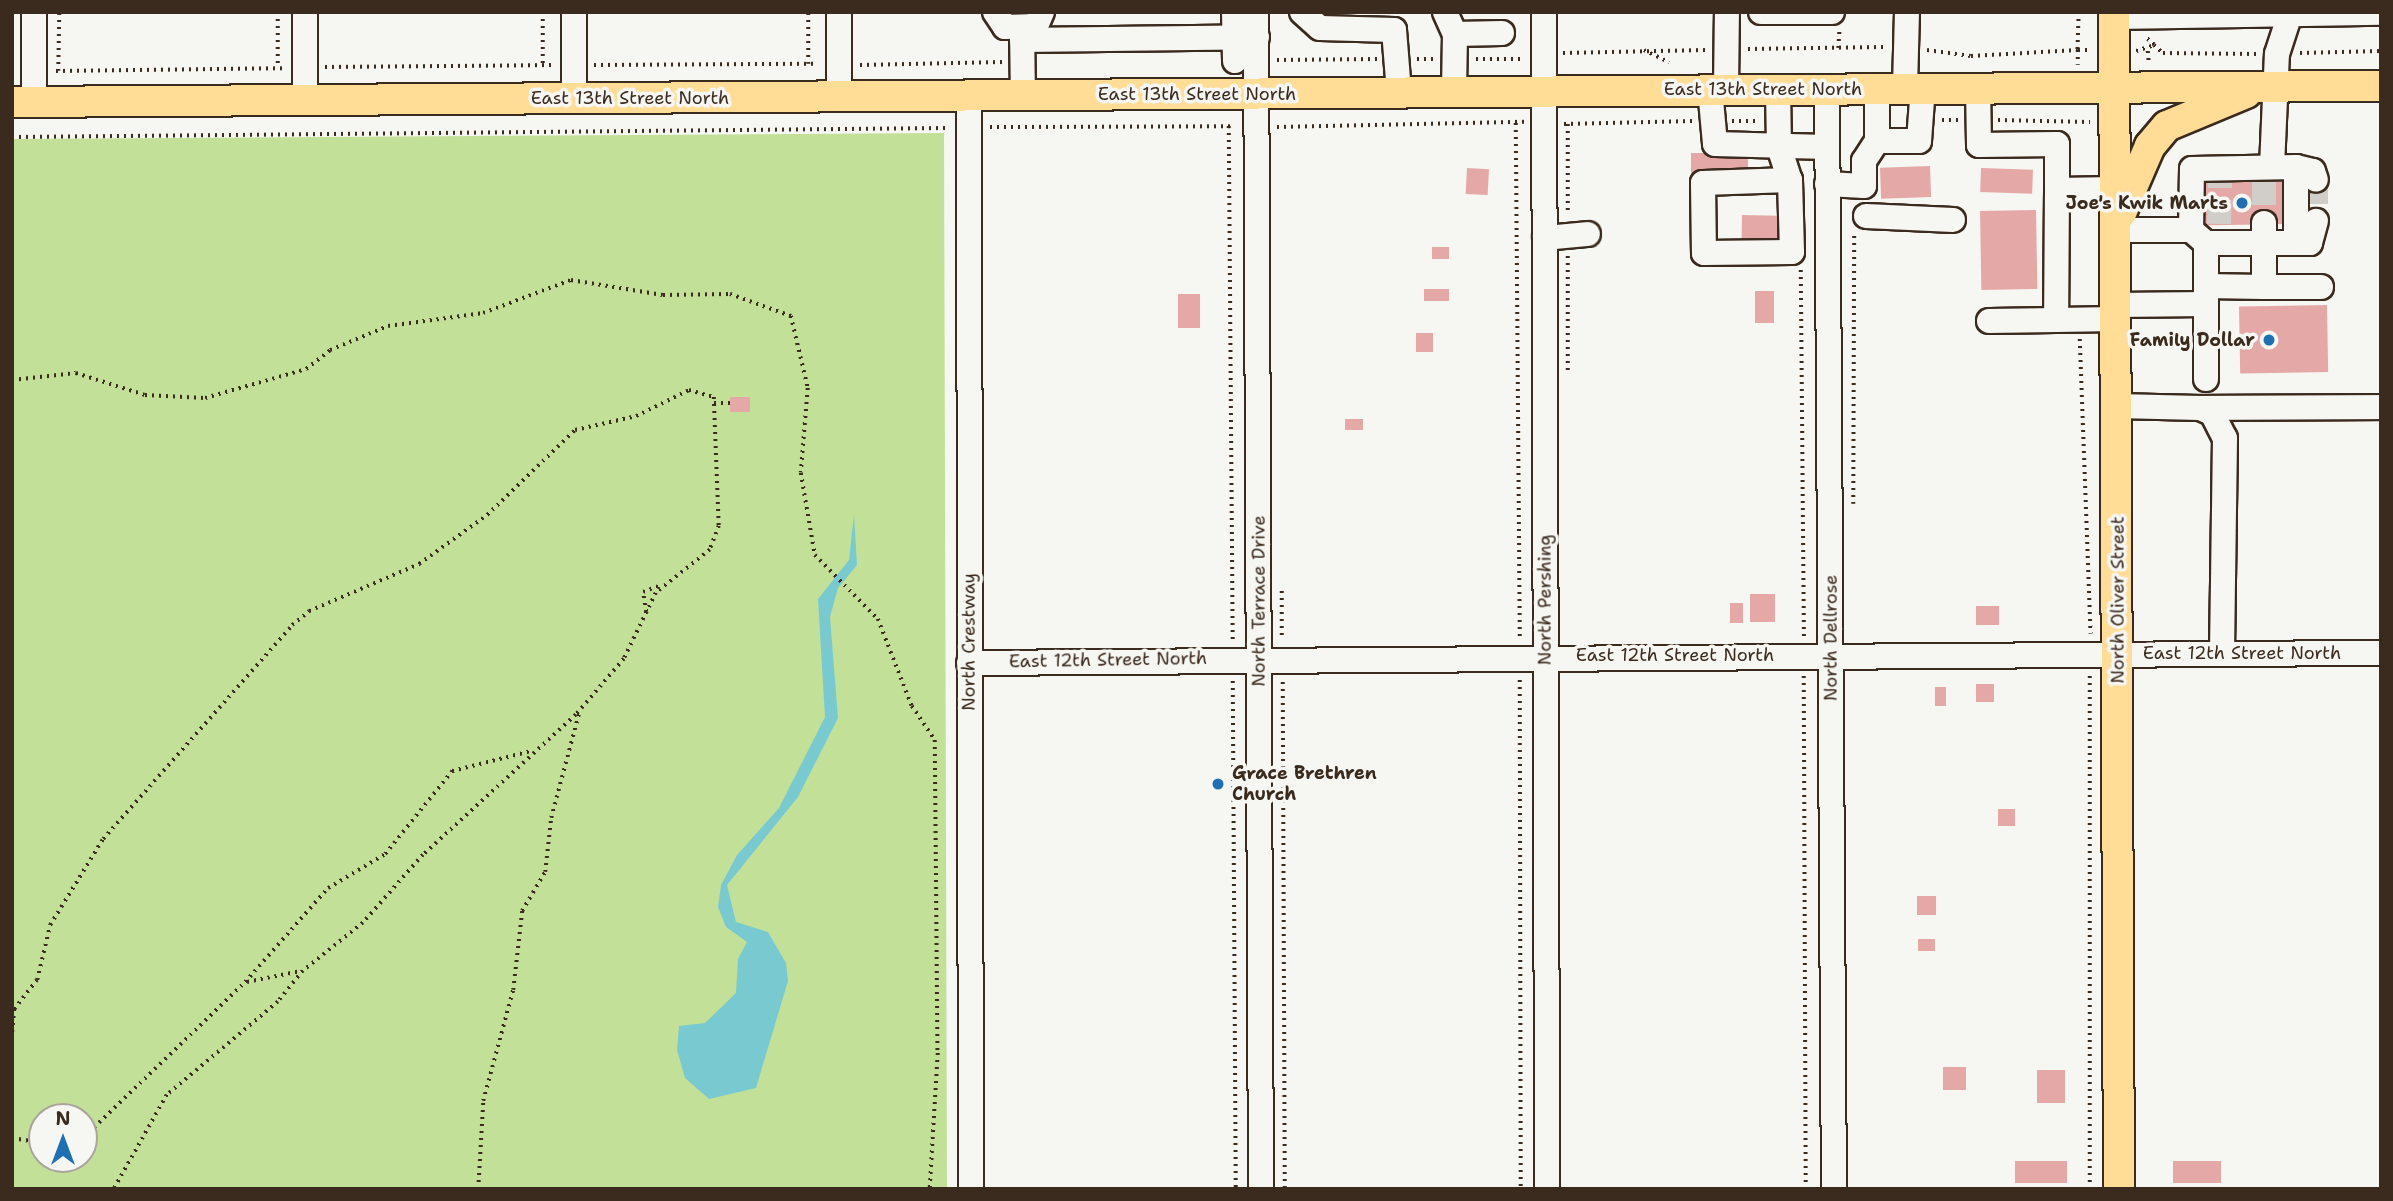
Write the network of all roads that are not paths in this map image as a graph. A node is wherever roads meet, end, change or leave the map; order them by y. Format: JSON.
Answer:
{"nodes":[{"id":1,"x":34,"y":12,"type":"edge"},
{"id":2,"x":305,"y":12,"type":"edge"},
{"id":3,"x":574,"y":12,"type":"edge"},
{"id":4,"x":839,"y":12,"type":"edge"},
{"id":5,"x":995,"y":12,"type":"edge"},
{"id":6,"x":1225,"y":12,"type":"edge"},
{"id":7,"x":1234,"y":12,"type":"edge"},
{"id":8,"x":1302,"y":12,"type":"edge"},
{"id":9,"x":1544,"y":12,"type":"edge"},
{"id":10,"x":1727,"y":12,"type":"edge"},
{"id":11,"x":1761,"y":12,"type":"edge"},
{"id":12,"x":1832,"y":12,"type":"edge"},
{"id":13,"x":1907,"y":12,"type":"edge"},
{"id":14,"x":2381,"y":13,"type":"edge"},
{"id":15,"x":2114,"y":15,"type":"edge"},
{"id":16,"x":2161,"y":15,"type":"edge"},
{"id":17,"x":2289,"y":17,"type":"junction"},
{"id":18,"x":1450,"y":23,"type":"edge"},
{"id":19,"x":1029,"y":26,"type":"edge"},
{"id":20,"x":1502,"y":33,"type":"dead end"},
{"id":21,"x":1241,"y":37,"type":"edge"},
{"id":22,"x":2114,"y":86,"type":"junction"},
{"id":23,"x":2381,"y":86,"type":"edge"},
{"id":24,"x":1978,"y":87,"type":"junction"},
{"id":25,"x":2269,"y":87,"type":"junction"},
{"id":26,"x":1827,"y":88,"type":"junction"},
{"id":27,"x":1902,"y":88,"type":"junction"},
{"id":28,"x":1718,"y":89,"type":"junction"},
{"id":29,"x":1778,"y":89,"type":"junction"},
{"id":30,"x":1544,"y":91,"type":"junction"},
{"id":31,"x":1399,"y":92,"type":"junction"},
{"id":32,"x":1454,"y":92,"type":"junction"},
{"id":33,"x":1257,"y":93,"type":"junction"},
{"id":34,"x":1023,"y":95,"type":"junction"},
{"id":35,"x":969,"y":96,"type":"junction"},
{"id":36,"x":839,"y":97,"type":"junction"},
{"id":37,"x":574,"y":99,"type":"junction"},
{"id":38,"x":305,"y":101,"type":"junction"},
{"id":39,"x":23,"y":102,"type":"edge"},
{"id":40,"x":1877,"y":141,"type":"junction"},
{"id":41,"x":1779,"y":147,"type":"junction"},
{"id":42,"x":1827,"y":147,"type":"junction"},
{"id":43,"x":2283,"y":173,"type":"junction"},
{"id":44,"x":1790,"y":180,"type":"junction"},
{"id":45,"x":1864,"y":186,"type":"junction"},
{"id":46,"x":2115,"y":189,"type":"junction"},
{"id":47,"x":2057,"y":190,"type":"junction"},
{"id":48,"x":1828,"y":203,"type":"junction"},
{"id":49,"x":1791,"y":207,"type":"junction"},
{"id":50,"x":1866,"y":216,"type":"junction"},
{"id":51,"x":1953,"y":220,"type":"dead end"},
{"id":52,"x":2316,"y":221,"type":"tunnel mouth"},
{"id":53,"x":2115,"y":228,"type":"junction"},
{"id":54,"x":2264,"y":233,"type":"junction"},
{"id":55,"x":1588,"y":234,"type":"dead end"},
{"id":56,"x":2209,"y":235,"type":"junction"},
{"id":57,"x":1545,"y":239,"type":"junction"},
{"id":58,"x":2296,"y":243,"type":"junction"},
{"id":59,"x":2264,"y":287,"type":"junction"},
{"id":60,"x":2321,"y":287,"type":"dead end"},
{"id":61,"x":2206,"y":295,"type":"junction"},
{"id":62,"x":2116,"y":312,"type":"junction"},
{"id":63,"x":2056,"y":320,"type":"junction"},
{"id":64,"x":1989,"y":321,"type":"dead end"},
{"id":65,"x":2206,"y":379,"type":"dead end"},
{"id":66,"x":2117,"y":406,"type":"junction"},
{"id":67,"x":2381,"y":407,"type":"edge"},
{"id":68,"x":2200,"y":408,"type":"junction"},
{"id":69,"x":2222,"y":653,"type":"junction"},
{"id":70,"x":2381,"y":653,"type":"edge"},
{"id":71,"x":1831,"y":654,"type":"junction"},
{"id":72,"x":2119,"y":654,"type":"junction"},
{"id":73,"x":1546,"y":656,"type":"junction"},
{"id":74,"x":1259,"y":658,"type":"junction"},
{"id":75,"x":969,"y":663,"type":"junction"},
{"id":76,"x":971,"y":1189,"type":"edge"},
{"id":77,"x":1261,"y":1189,"type":"edge"},
{"id":78,"x":1547,"y":1189,"type":"edge"},
{"id":79,"x":1834,"y":1189,"type":"edge"},
{"id":80,"x":2119,"y":1189,"type":"edge"}],
"edges":[{"from":1,"to":39,"type":"street"},
{"from":2,"to":38,"type":"street"},
{"from":3,"to":37,"type":"street"},
{"from":4,"to":36,"type":"street"},
{"from":5,"to":19,"type":"street"},
{"from":6,"to":21,"type":"street"},
{"from":7,"to":21,"type":"street"},
{"from":8,"to":31,"type":"street"},
{"from":9,"to":30,"type":"street","name":"North Pershing"},
{"from":10,"to":28,"type":"street"},
{"from":11,"to":12,"type":"street"},
{"from":13,"to":27,"type":"street"},
{"from":14,"to":17,"type":"street"},
{"from":15,"to":16,"type":"street"},
{"from":15,"to":22,"type":"main road","name":"North Oliver Street"},
{"from":16,"to":17,"type":"street"},
{"from":17,"to":25,"type":"street"},
{"from":18,"to":20,"type":"street"},
{"from":18,"to":32,"type":"street"},
{"from":19,"to":21,"type":"street"},
{"from":19,"to":34,"type":"street"},
{"from":21,"to":33,"type":"street","name":"North Terrace Drive"},
{"from":22,"to":24,"type":"main road","name":"East 13th Street North"},
{"from":22,"to":25,"type":"main road","name":"East 13th Street North"},
{"from":22,"to":46,"type":"main road","name":"North Oliver Street"},
{"from":23,"to":25,"type":"main road","name":"East 13th Street North"},
{"from":24,"to":27,"type":"main road","name":"East 13th Street North"},
{"from":24,"to":47,"type":"street"},
{"from":25,"to":43,"type":"street"},
{"from":25,"to":53,"type":"main road"},
{"from":26,"to":27,"type":"main road","name":"East 13th Street North"},
{"from":26,"to":29,"type":"main road","name":"East 13th Street North"},
{"from":26,"to":42,"type":"street","name":"North Dellrose"},
{"from":27,"to":40,"type":"street"},
{"from":27,"to":40,"type":"street"},
{"from":28,"to":29,"type":"main road","name":"East 13th Street North"},
{"from":28,"to":30,"type":"main road","name":"East 13th Street North"},
{"from":28,"to":41,"type":"street"},
{"from":29,"to":41,"type":"street"},
{"from":30,"to":32,"type":"main road","name":"East 13th Street North"},
{"from":30,"to":57,"type":"street","name":"North Pershing"},
{"from":31,"to":32,"type":"main road","name":"East 13th Street North"},
{"from":31,"to":33,"type":"main road","name":"East 13th Street North"},
{"from":33,"to":34,"type":"main road","name":"East 13th Street North"},
{"from":33,"to":74,"type":"street","name":"North Terrace Drive"},
{"from":34,"to":35,"type":"main road","name":"East 13th Street North"},
{"from":35,"to":36,"type":"main road","name":"East 13th Street North"},
{"from":35,"to":75,"type":"street","name":"North Crestway"},
{"from":36,"to":37,"type":"main road","name":"East 13th Street North"},
{"from":37,"to":38,"type":"main road","name":"East 13th Street North"},
{"from":38,"to":39,"type":"main road","name":"East 13th Street North"},
{"from":40,"to":45,"type":"street"},
{"from":41,"to":42,"type":"street"},
{"from":41,"to":44,"type":"street"},
{"from":42,"to":48,"type":"street","name":"North Dellrose"},
{"from":43,"to":56,"type":"street"},
{"from":43,"to":58,"type":"street"},
{"from":44,"to":49,"type":"street"},
{"from":44,"to":49,"type":"street"},
{"from":45,"to":48,"type":"street"},
{"from":45,"to":50,"type":"street"},
{"from":46,"to":47,"type":"street"},
{"from":46,"to":53,"type":"main road","name":"North Oliver Street"},
{"from":47,"to":63,"type":"street"},
{"from":48,"to":49,"type":"street"},
{"from":48,"to":50,"type":"street"},
{"from":48,"to":71,"type":"street","name":"North Dellrose"},
{"from":50,"to":51,"type":"street"},
{"from":52,"to":58,"type":"street"},
{"from":53,"to":56,"type":"street"},
{"from":53,"to":62,"type":"main road","name":"North Oliver Street"},
{"from":54,"to":56,"type":"street"},
{"from":54,"to":58,"type":"street"},
{"from":54,"to":59,"type":"street"},
{"from":55,"to":57,"type":"street"},
{"from":56,"to":61,"type":"street"},
{"from":57,"to":73,"type":"street","name":"North Pershing"},
{"from":59,"to":60,"type":"street"},
{"from":59,"to":61,"type":"street"},
{"from":61,"to":62,"type":"street"},
{"from":61,"to":65,"type":"street"},
{"from":62,"to":63,"type":"street"},
{"from":62,"to":66,"type":"main road","name":"North Oliver Street"},
{"from":63,"to":64,"type":"street"},
{"from":66,"to":68,"type":"street"},
{"from":66,"to":72,"type":"main road","name":"North Oliver Street"},
{"from":67,"to":68,"type":"street"},
{"from":68,"to":69,"type":"street"},
{"from":69,"to":70,"type":"street","name":"East 12th Street North"},
{"from":69,"to":72,"type":"street","name":"East 12th Street North"},
{"from":71,"to":72,"type":"street","name":"East 12th Street North"},
{"from":71,"to":73,"type":"street","name":"East 12th Street North"},
{"from":71,"to":79,"type":"street","name":"North Dellrose"},
{"from":72,"to":80,"type":"main road","name":"North Oliver Street"},
{"from":73,"to":74,"type":"street","name":"East 12th Street North"},
{"from":73,"to":78,"type":"street","name":"North Pershing"},
{"from":74,"to":75,"type":"street","name":"East 12th Street North"},
{"from":74,"to":77,"type":"street","name":"North Terrace Drive"},
{"from":75,"to":76,"type":"street","name":"North Crestway"}]}
